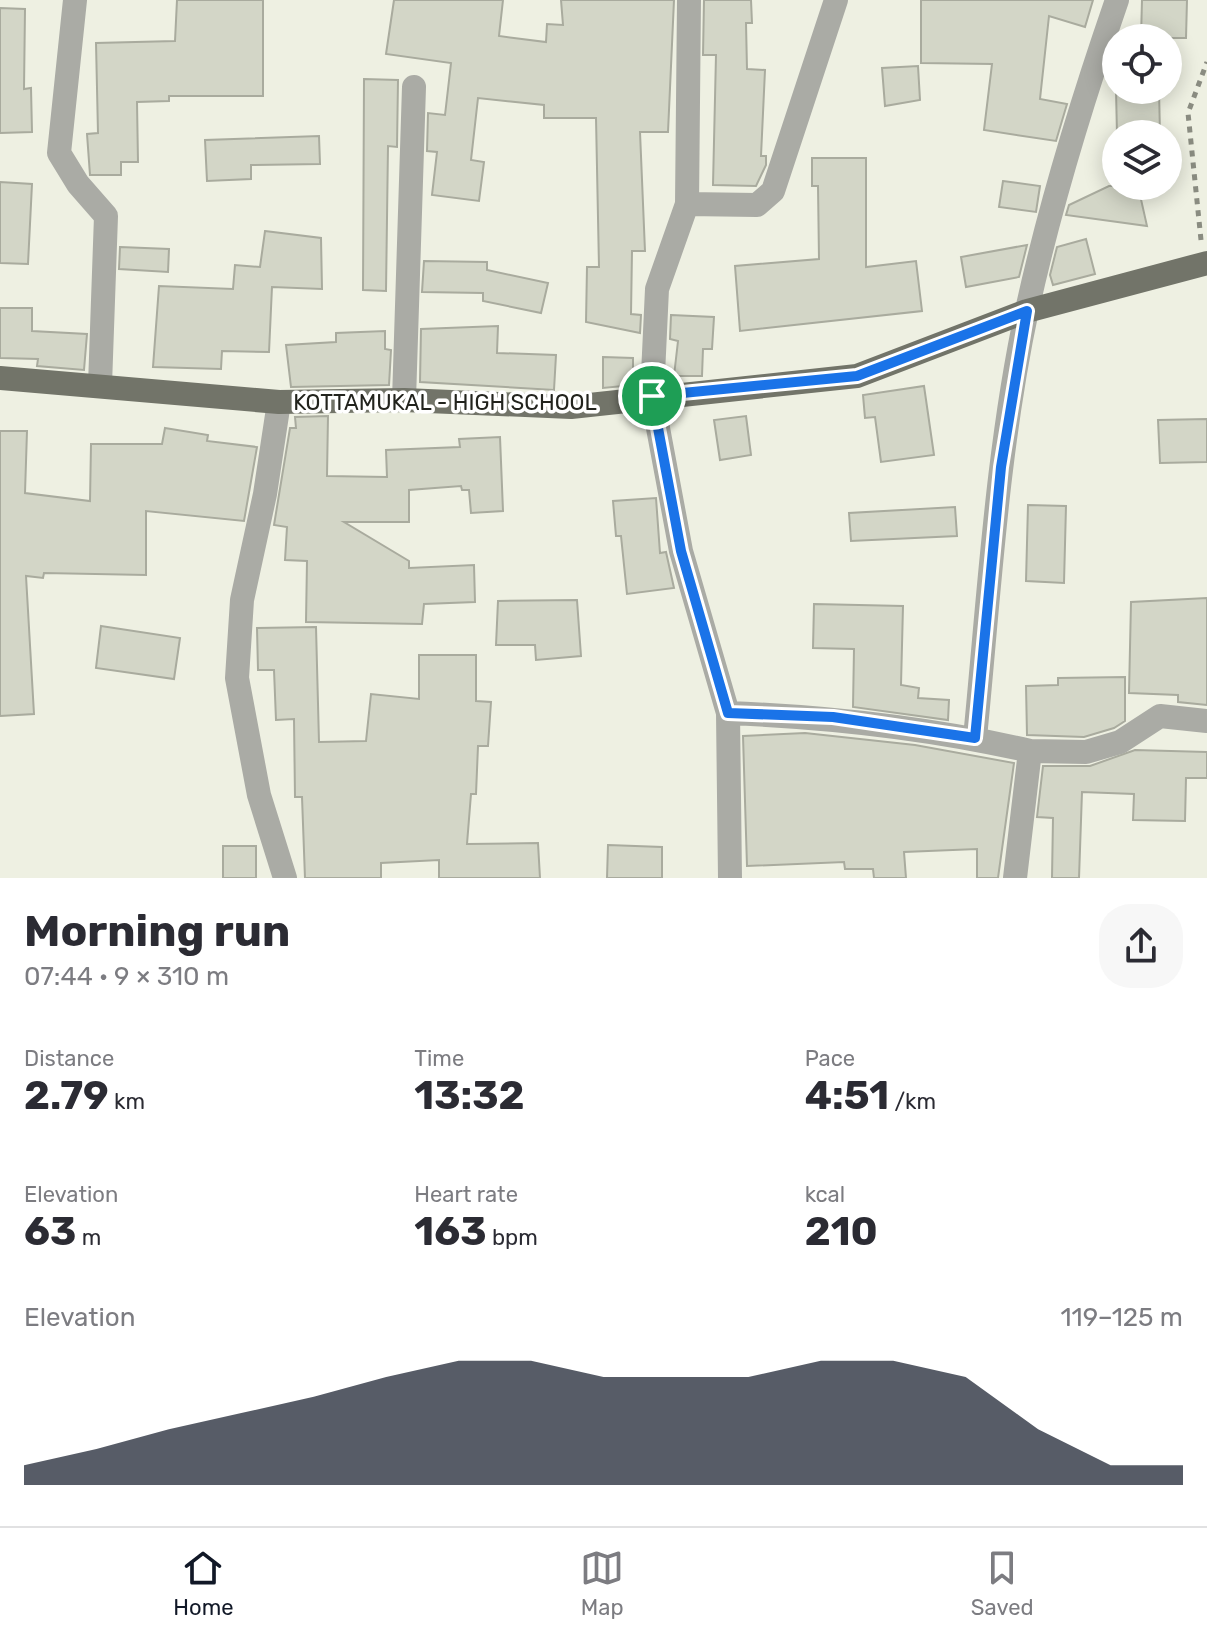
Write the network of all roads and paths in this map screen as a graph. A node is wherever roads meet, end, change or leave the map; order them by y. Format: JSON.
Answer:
{"nodes":[{"id":1,"x":75,"y":0,"type":"edge"},
{"id":2,"x":689,"y":0,"type":"edge"},
{"id":3,"x":836,"y":0,"type":"edge"},
{"id":4,"x":1117,"y":0,"type":"edge"},
{"id":5,"x":1207,"y":62,"type":"edge"},
{"id":6,"x":414,"y":87,"type":"dead end"},
{"id":7,"x":687,"y":204,"type":"junction"},
{"id":8,"x":1205,"y":264,"type":"edge"},
{"id":9,"x":1027,"y":311,"type":"junction"},
{"id":10,"x":0,"y":378,"type":"edge"},
{"id":11,"x":100,"y":385,"type":"junction"},
{"id":12,"x":652,"y":396,"type":"junction"},
{"id":13,"x":404,"y":400,"type":"junction"},
{"id":14,"x":279,"y":402,"type":"junction"},
{"id":15,"x":728,"y":713,"type":"junction"},
{"id":16,"x":1207,"y":721,"type":"edge"},
{"id":17,"x":975,"y":738,"type":"junction"},
{"id":18,"x":1030,"y":751,"type":"junction"},
{"id":19,"x":285,"y":878,"type":"edge"},
{"id":20,"x":730,"y":878,"type":"edge"},
{"id":21,"x":1015,"y":878,"type":"edge"}],
"edges":[{"from":1,"to":11,"type":"street"},
{"from":2,"to":7,"type":"street"},
{"from":3,"to":7,"type":"street"},
{"from":4,"to":9,"type":"street"},
{"from":5,"to":8,"type":"path"},
{"from":6,"to":13,"type":"street"},
{"from":7,"to":12,"type":"street"},
{"from":8,"to":9,"type":"main road","name":"KOTTAMUKAL - HIGH SCHOOL"},
{"from":9,"to":12,"type":"main road","name":"KOTTAMUKAL - HIGH SCHOOL"},
{"from":9,"to":17,"type":"street"},
{"from":10,"to":11,"type":"main road","name":"KOTTAMUKAL - HIGH SCHOOL"},
{"from":11,"to":14,"type":"main road","name":"KOTTAMUKAL - HIGH SCHOOL"},
{"from":12,"to":13,"type":"main road","name":"KOTTAMUKAL - HIGH SCHOOL"},
{"from":12,"to":15,"type":"street"},
{"from":13,"to":14,"type":"main road","name":"KOTTAMUKAL - HIGH SCHOOL"},
{"from":14,"to":19,"type":"street"},
{"from":15,"to":17,"type":"street"},
{"from":15,"to":20,"type":"street"},
{"from":16,"to":18,"type":"street"},
{"from":17,"to":18,"type":"street"},
{"from":18,"to":21,"type":"street"}]}
